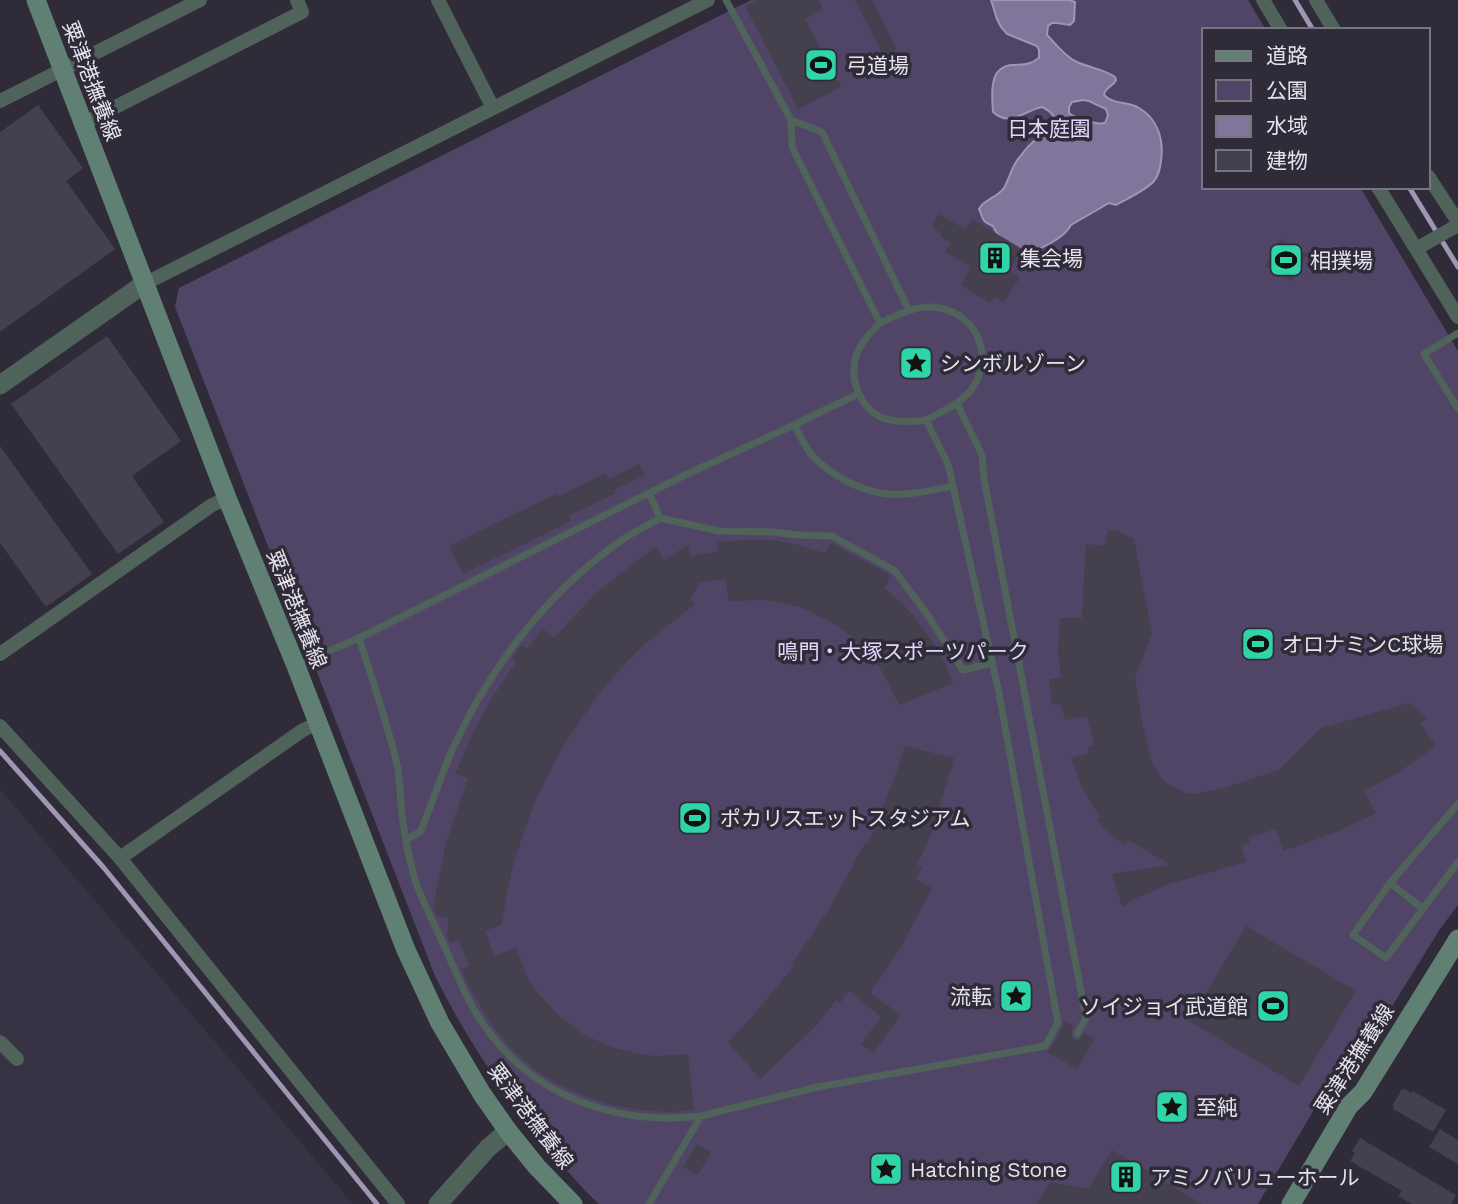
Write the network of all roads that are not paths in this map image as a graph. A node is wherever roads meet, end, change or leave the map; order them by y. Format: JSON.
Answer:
{"nodes":[{"id":1,"x":36,"y":0,"type":"edge"},
{"id":2,"x":200,"y":0,"type":"edge"},
{"id":3,"x":297,"y":0,"type":"edge"},
{"id":4,"x":438,"y":0,"type":"edge"},
{"id":5,"x":708,"y":0,"type":"edge"},
{"id":6,"x":726,"y":0,"type":"edge"},
{"id":7,"x":1262,"y":0,"type":"edge"},
{"id":8,"x":1316,"y":0,"type":"edge"},
{"id":9,"x":1280,"y":28,"type":"edge"},
{"id":10,"x":1333,"y":28,"type":"edge"},
{"id":11,"x":63,"y":69,"type":"junction"},
{"id":12,"x":0,"y":101,"type":"edge"},
{"id":13,"x":493,"y":108,"type":"junction"},
{"id":14,"x":791,"y":120,"type":"junction"},
{"id":15,"x":83,"y":123,"type":"junction"},
{"id":16,"x":1430,"y":179,"type":"edge"},
{"id":17,"x":1380,"y":189,"type":"edge"},
{"id":18,"x":1457,"y":225,"type":"edge"},
{"id":19,"x":1423,"y":246,"type":"junction"},
{"id":20,"x":144,"y":284,"type":"junction"},
{"id":21,"x":909,"y":310,"type":"junction"},
{"id":22,"x":1458,"y":317,"type":"edge"},
{"id":23,"x":880,"y":323,"type":"junction"},
{"id":24,"x":1458,"y":333,"type":"edge"},
{"id":25,"x":0,"y":385,"type":"edge"},
{"id":26,"x":858,"y":394,"type":"junction"},
{"id":27,"x":957,"y":404,"type":"junction"},
{"id":28,"x":1458,"y":410,"type":"edge"},
{"id":29,"x":926,"y":420,"type":"junction"},
{"id":30,"x":794,"y":425,"type":"junction"},
{"id":31,"x":953,"y":486,"type":"junction"},
{"id":32,"x":649,"y":493,"type":"junction"},
{"id":33,"x":227,"y":498,"type":"junction"},
{"id":34,"x":660,"y":518,"type":"junction"},
{"id":35,"x":359,"y":638,"type":"junction"},
{"id":36,"x":0,"y":654,"type":"edge"},
{"id":37,"x":992,"y":663,"type":"junction"},
{"id":38,"x":296,"y":666,"type":"junction"},
{"id":39,"x":318,"y":723,"type":"junction"},
{"id":40,"x":0,"y":726,"type":"edge"},
{"id":41,"x":1458,"y":804,"type":"edge"},
{"id":42,"x":406,"y":840,"type":"junction"},
{"id":43,"x":120,"y":858,"type":"junction"},
{"id":44,"x":1458,"y":862,"type":"edge"},
{"id":45,"x":1390,"y":883,"type":"junction"},
{"id":46,"x":1422,"y":908,"type":"junction"},
{"id":47,"x":1458,"y":939,"type":"edge"},
{"id":48,"x":1077,"y":1034,"type":"dead end"},
{"id":49,"x":0,"y":1042,"type":"edge"},
{"id":50,"x":17,"y":1059,"type":"dead end"},
{"id":51,"x":701,"y":1115,"type":"junction"},
{"id":52,"x":508,"y":1131,"type":"junction"},
{"id":53,"x":398,"y":1204,"type":"edge"},
{"id":54,"x":438,"y":1204,"type":"edge"},
{"id":55,"x":573,"y":1204,"type":"edge"},
{"id":56,"x":649,"y":1204,"type":"edge"},
{"id":57,"x":1291,"y":1204,"type":"edge"}],
"edges":[{"from":1,"to":11,"type":"main road","name":"粟津港撫養線"},
{"from":2,"to":11,"type":"street"},
{"from":3,"to":15,"type":"street"},
{"from":4,"to":13,"type":"street"},
{"from":5,"to":13,"type":"street"},
{"from":6,"to":14,"type":"lane"},
{"from":7,"to":9,"type":"street"},
{"from":8,"to":10,"type":"street"},
{"from":11,"to":12,"type":"street"},
{"from":11,"to":15,"type":"main road","name":"粟津港撫養線"},
{"from":13,"to":20,"type":"street"},
{"from":14,"to":21,"type":"lane"},
{"from":14,"to":23,"type":"lane"},
{"from":15,"to":20,"type":"main road","name":"粟津港撫養線"},
{"from":16,"to":18,"type":"street"},
{"from":17,"to":19,"type":"street"},
{"from":18,"to":19,"type":"street"},
{"from":19,"to":22,"type":"street"},
{"from":20,"to":25,"type":"street"},
{"from":20,"to":33,"type":"main road","name":"粟津港撫養線"},
{"from":21,"to":23,"type":"lane"},
{"from":21,"to":27,"type":"lane"},
{"from":23,"to":26,"type":"lane"},
{"from":24,"to":28,"type":"lane"},
{"from":26,"to":29,"type":"lane"},
{"from":26,"to":30,"type":"lane"},
{"from":27,"to":29,"type":"lane"},
{"from":27,"to":48,"type":"lane"},
{"from":29,"to":31,"type":"lane"},
{"from":30,"to":31,"type":"lane"},
{"from":30,"to":32,"type":"lane"},
{"from":31,"to":37,"type":"lane"},
{"from":32,"to":34,"type":"lane"},
{"from":32,"to":35,"type":"lane"},
{"from":33,"to":36,"type":"street"},
{"from":33,"to":38,"type":"main road","name":"粟津港撫養線"},
{"from":34,"to":37,"type":"lane"},
{"from":34,"to":42,"type":"lane"},
{"from":35,"to":38,"type":"lane"},
{"from":35,"to":42,"type":"lane"},
{"from":37,"to":51,"type":"lane"},
{"from":38,"to":39,"type":"main road","name":"粟津港撫養線"},
{"from":39,"to":43,"type":"street"},
{"from":39,"to":52,"type":"main road","name":"粟津港撫養線"},
{"from":40,"to":43,"type":"street"},
{"from":41,"to":45,"type":"lane"},
{"from":42,"to":51,"type":"lane"},
{"from":43,"to":53,"type":"street"},
{"from":44,"to":46,"type":"lane"},
{"from":45,"to":46,"type":"lane"},
{"from":45,"to":46,"type":"lane"},
{"from":47,"to":57,"type":"main road","name":"粟津港撫養線"},
{"from":49,"to":50,"type":"street"},
{"from":51,"to":56,"type":"lane"},
{"from":52,"to":54,"type":"street"},
{"from":52,"to":55,"type":"main road","name":"粟津港撫養線"}]}
